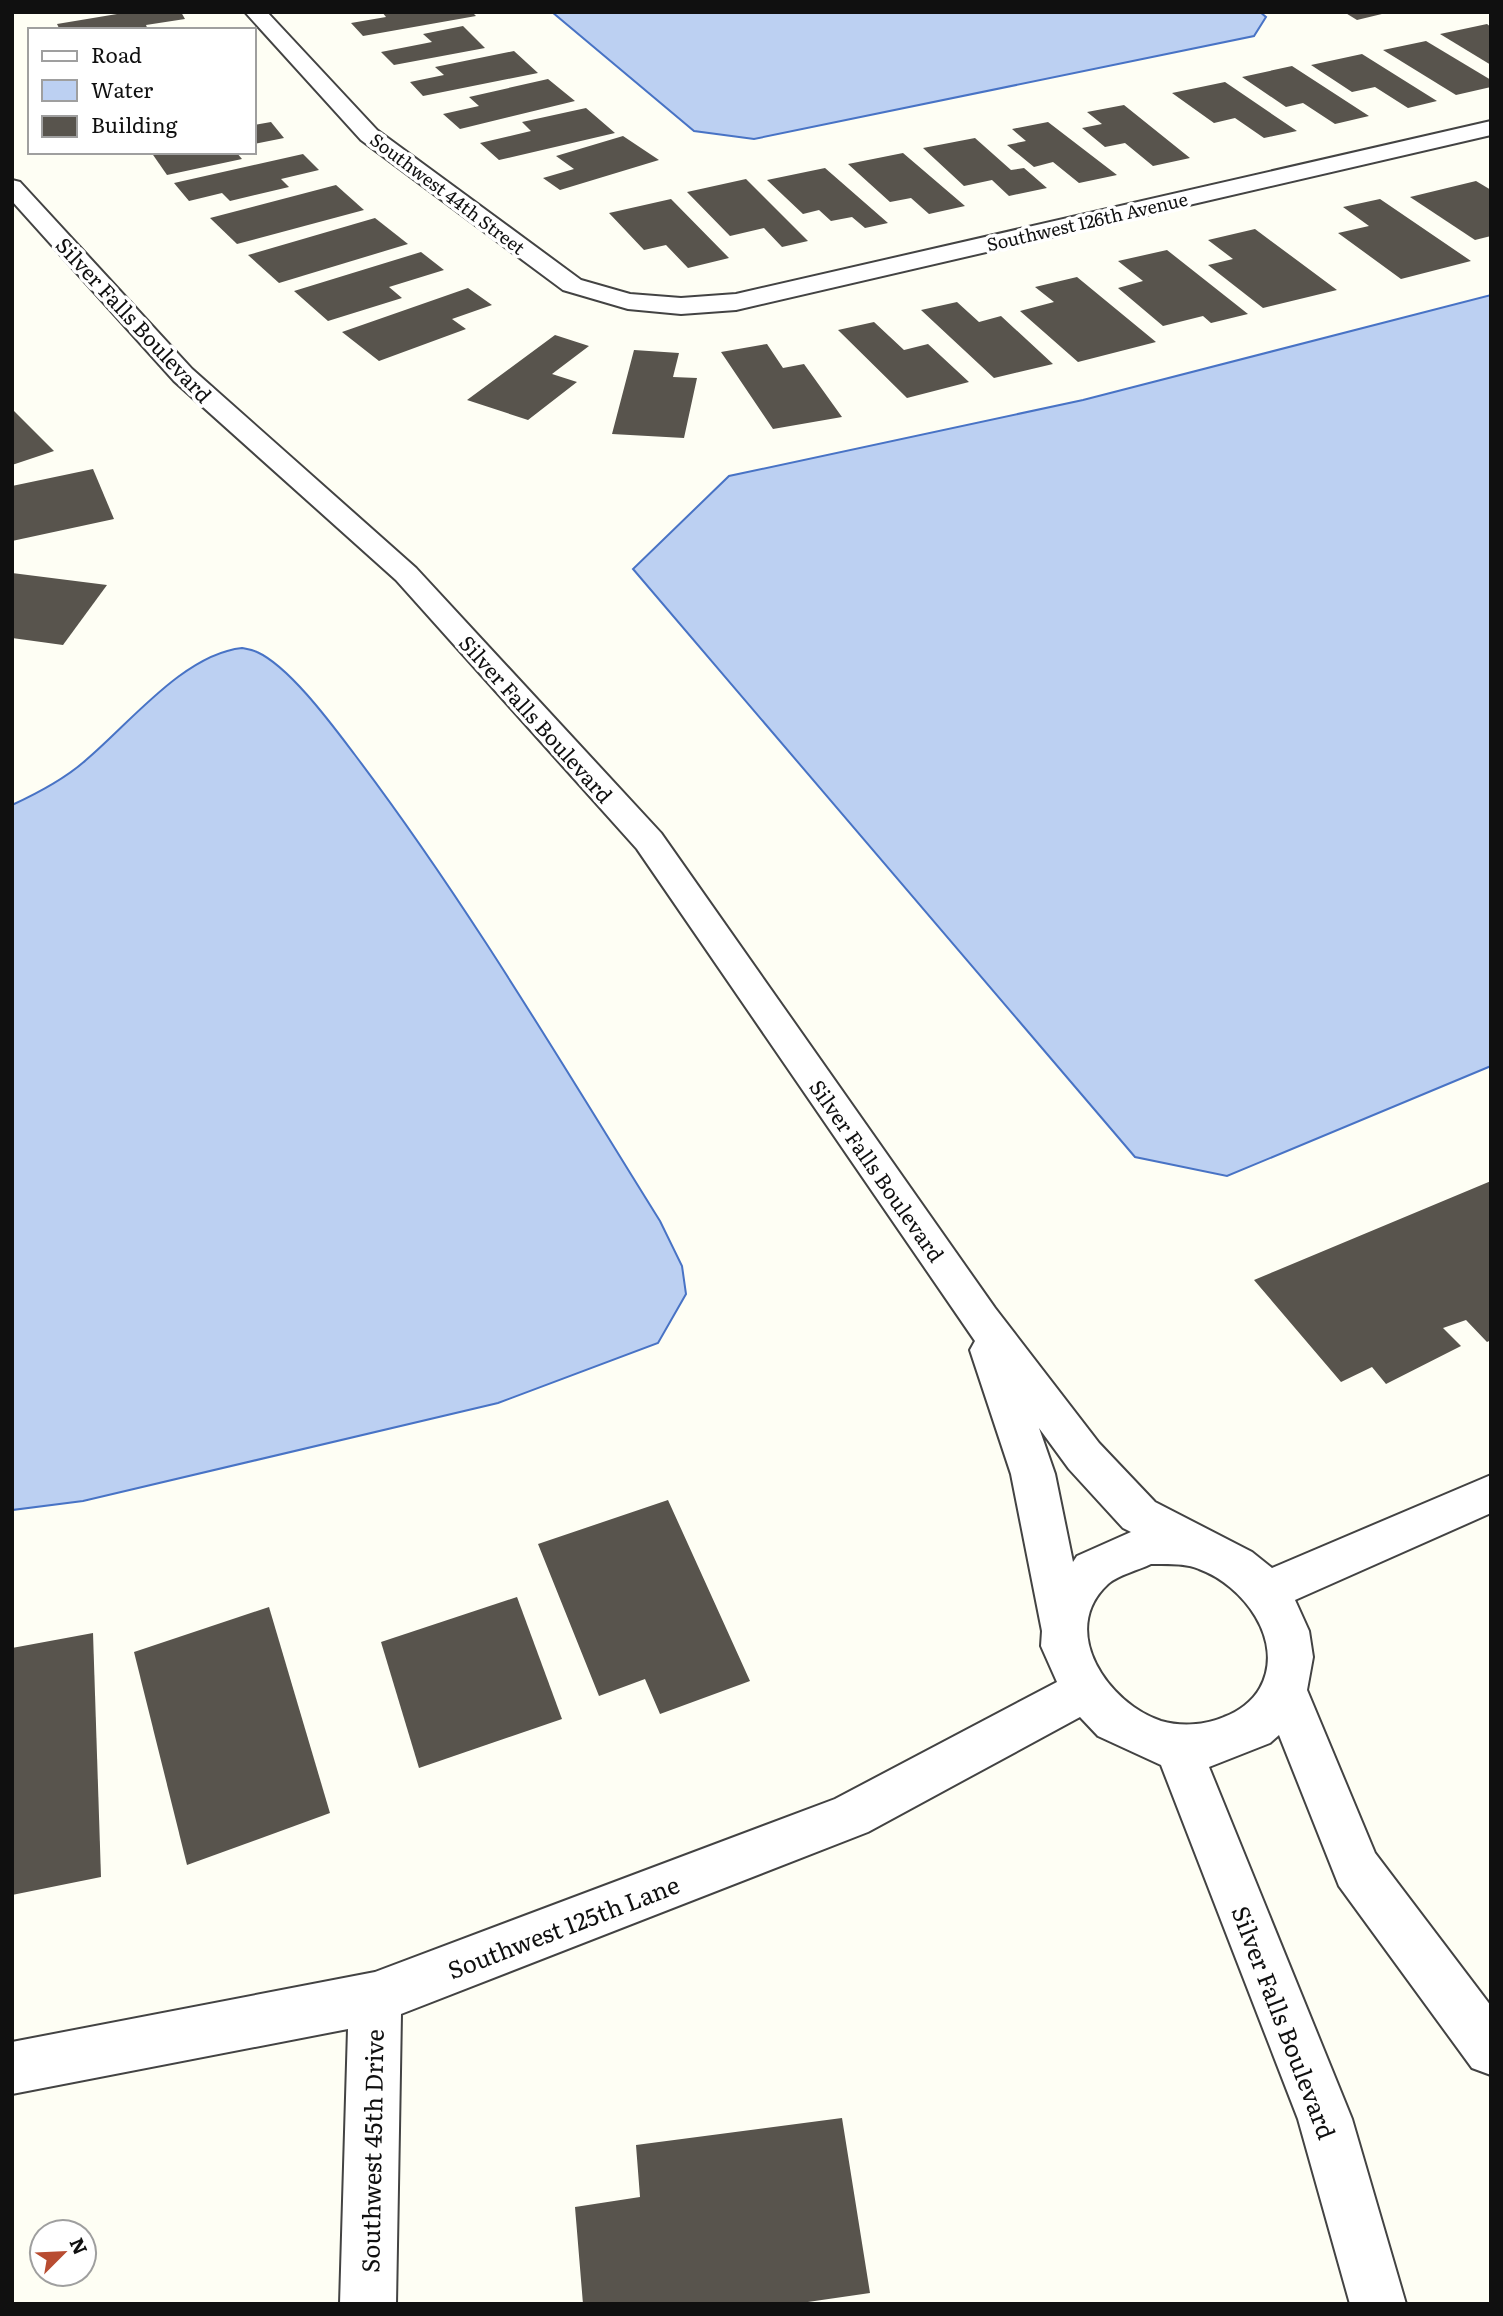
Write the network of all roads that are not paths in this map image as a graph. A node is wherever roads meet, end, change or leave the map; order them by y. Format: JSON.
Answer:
{"nodes":[{"id":1,"x":255,"y":12,"type":"edge"},
{"id":2,"x":1491,"y":128,"type":"edge"},
{"id":3,"x":12,"y":187,"type":"edge"},
{"id":4,"x":681,"y":306,"type":"joint"},
{"id":5,"x":981,"y":1319,"type":"junction"},
{"id":6,"x":1491,"y":1493,"type":"edge"},
{"id":7,"x":1212,"y":1553,"type":"junction"},
{"id":8,"x":1266,"y":1592,"type":"junction"},
{"id":9,"x":1063,"y":1626,"type":"junction"},
{"id":10,"x":1083,"y":1692,"type":"junction"},
{"id":11,"x":1285,"y":1692,"type":"junction"},
{"id":12,"x":1177,"y":1746,"type":"junction"},
{"id":13,"x":375,"y":1998,"type":"junction"},
{"id":14,"x":1491,"y":2049,"type":"edge"},
{"id":15,"x":12,"y":2068,"type":"edge"},
{"id":16,"x":368,"y":2304,"type":"edge"},
{"id":17,"x":1378,"y":2304,"type":"edge"}],
"edges":[{"from":1,"to":4,"type":"street","name":"Southwest 44th Street"},
{"from":2,"to":4,"type":"street","name":"Southwest 126th Avenue"},
{"from":3,"to":5,"type":"street","name":"Silver Falls Boulevard"},
{"from":5,"to":7,"type":"street","name":"Silver Falls Boulevard"},
{"from":5,"to":9,"type":"street","name":"Silver Falls Boulevard"},
{"from":6,"to":8,"type":"street"},
{"from":7,"to":8,"type":"street"},
{"from":7,"to":9,"type":"street"},
{"from":8,"to":11,"type":"street"},
{"from":9,"to":10,"type":"street"},
{"from":10,"to":12,"type":"street"},
{"from":10,"to":13,"type":"street","name":"Southwest 125th Lane"},
{"from":11,"to":12,"type":"street"},
{"from":11,"to":14,"type":"street"},
{"from":12,"to":17,"type":"street","name":"Silver Falls Boulevard"},
{"from":13,"to":15,"type":"street","name":"Southwest 125th Lane"},
{"from":13,"to":16,"type":"street","name":"Southwest 45th Drive"}]}
